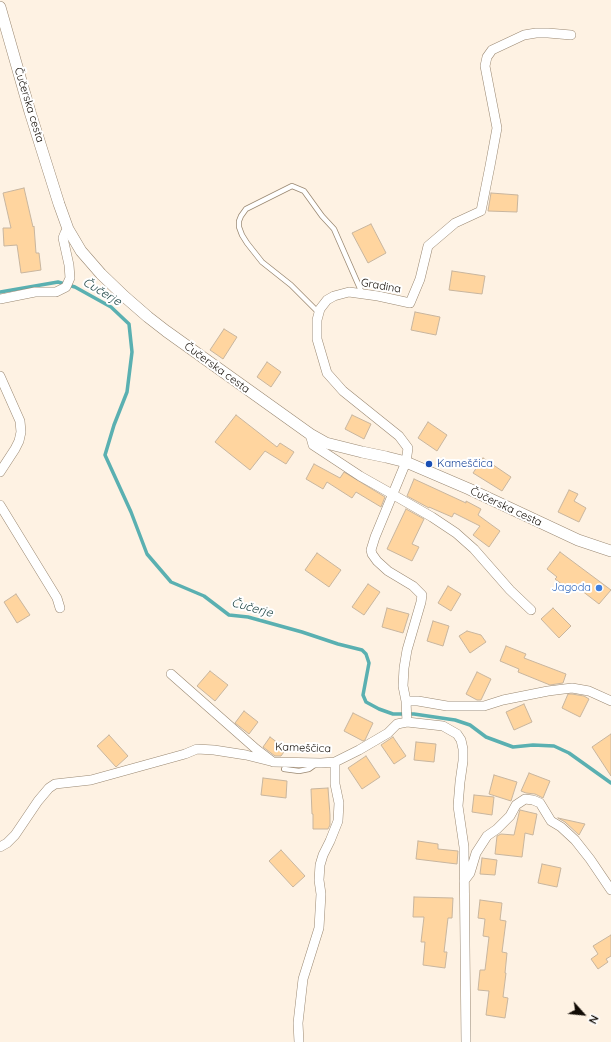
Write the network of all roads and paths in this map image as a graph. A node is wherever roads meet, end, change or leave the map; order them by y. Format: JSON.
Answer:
{"nodes":[{"id":1,"x":0,"y":7,"type":"edge"},
{"id":2,"x":571,"y":35,"type":"dead end"},
{"id":3,"x":68,"y":229,"type":"junction"},
{"id":4,"x":363,"y":294,"type":"junction"},
{"id":5,"x":0,"y":299,"type":"edge"},
{"id":6,"x":319,"y":313,"type":"junction"},
{"id":7,"x":0,"y":376,"type":"edge"},
{"id":8,"x":310,"y":434,"type":"junction"},
{"id":9,"x":406,"y":462,"type":"junction"},
{"id":10,"x":0,"y":472,"type":"edge"},
{"id":11,"x":392,"y":494,"type":"junction"},
{"id":12,"x":0,"y":505,"type":"edge"},
{"id":13,"x":611,"y":551,"type":"edge"},
{"id":14,"x":60,"y":608,"type":"dead end"},
{"id":15,"x":531,"y":610,"type":"dead end"},
{"id":16,"x":171,"y":674,"type":"dead end"},
{"id":17,"x":611,"y":701,"type":"edge"},
{"id":18,"x":406,"y":713,"type":"junction"},
{"id":19,"x":273,"y":762,"type":"junction"},
{"id":20,"x":335,"y":762,"type":"junction"},
{"id":21,"x":317,"y":763,"type":"junction"},
{"id":22,"x":284,"y":769,"type":"dead end"},
{"id":23,"x":0,"y":847,"type":"edge"},
{"id":24,"x":464,"y":881,"type":"junction"},
{"id":25,"x":611,"y":890,"type":"edge"},
{"id":26,"x":299,"y":1042,"type":"edge"},
{"id":27,"x":466,"y":1042,"type":"edge"}],
"edges":[{"from":1,"to":3,"type":"street","name":"Čučerska cesta"},
{"from":2,"to":4,"type":"street","name":"Gradina"},
{"from":3,"to":5,"type":"street"},
{"from":3,"to":8,"type":"street","name":"Čučerska cesta"},
{"from":4,"to":6,"type":"street","name":"Gradina"},
{"from":4,"to":6,"type":"lane"},
{"from":6,"to":9,"type":"street"},
{"from":7,"to":10,"type":"street"},
{"from":8,"to":9,"type":"street","name":"Čučerska cesta"},
{"from":8,"to":11,"type":"street"},
{"from":9,"to":11,"type":"street"},
{"from":9,"to":13,"type":"street","name":"Čučerska cesta"},
{"from":11,"to":15,"type":"street"},
{"from":11,"to":18,"type":"street"},
{"from":12,"to":14,"type":"street"},
{"from":16,"to":19,"type":"street","name":"Kameščica"},
{"from":17,"to":18,"type":"street"},
{"from":18,"to":20,"type":"street","name":"Kameščica"},
{"from":18,"to":24,"type":"street"},
{"from":19,"to":21,"type":"street","name":"Kameščica"},
{"from":19,"to":23,"type":"street"},
{"from":20,"to":21,"type":"street","name":"Kameščica"},
{"from":20,"to":26,"type":"street"},
{"from":21,"to":22,"type":"lane"},
{"from":24,"to":25,"type":"street"},
{"from":24,"to":27,"type":"street"}]}
